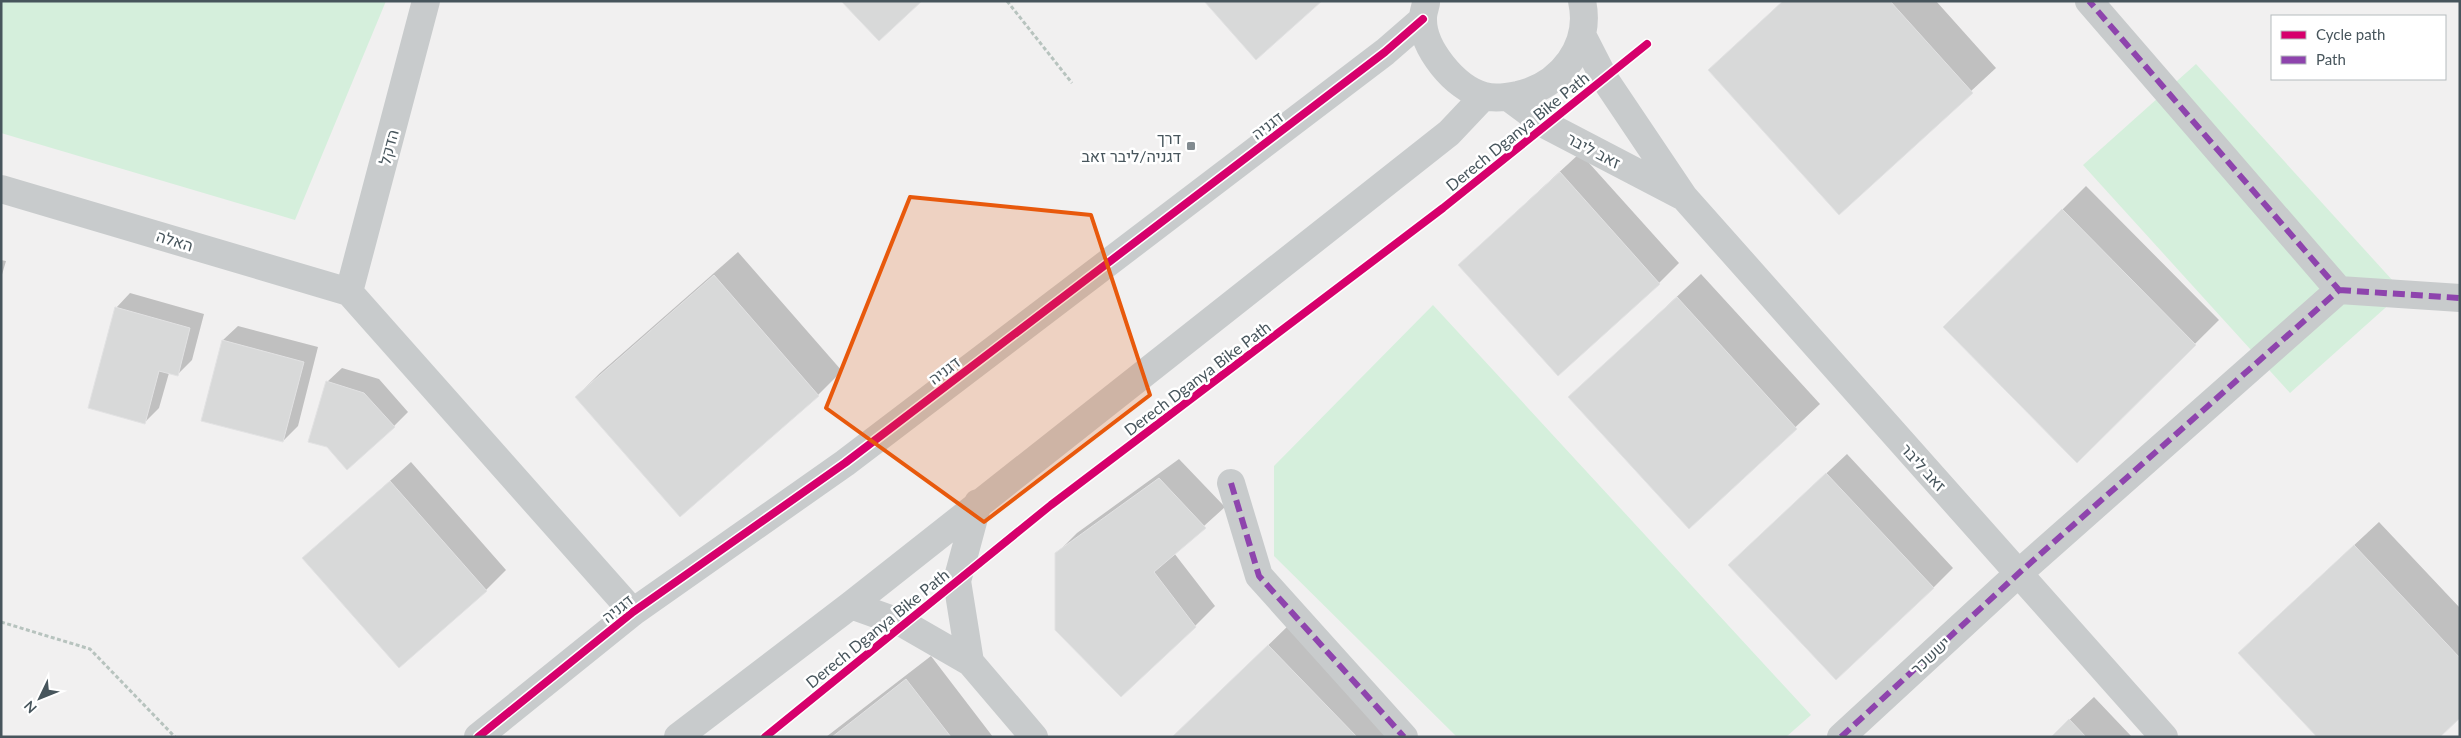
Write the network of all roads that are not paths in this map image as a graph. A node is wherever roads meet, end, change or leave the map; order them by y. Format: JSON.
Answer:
{"nodes":[{"id":1,"x":426,"y":1,"type":"edge"},
{"id":2,"x":2089,"y":1,"type":"edge"},
{"id":3,"x":1425,"y":10,"type":"edge"},
{"id":4,"x":1587,"y":13,"type":"edge"},
{"id":5,"x":1496,"y":96,"type":"junction"},
{"id":6,"x":1,"y":189,"type":"edge"},
{"id":7,"x":1684,"y":197,"type":"junction"},
{"id":8,"x":2340,"y":290,"type":"junction"},
{"id":9,"x":350,"y":292,"type":"junction"},
{"id":10,"x":2460,"y":298,"type":"edge"},
{"id":11,"x":1231,"y":483,"type":"dead end"},
{"id":12,"x":978,"y":503,"type":"junction"},
{"id":13,"x":2019,"y":573,"type":"junction"},
{"id":14,"x":851,"y":605,"type":"junction"},
{"id":15,"x":633,"y":612,"type":"junction"},
{"id":16,"x":970,"y":662,"type":"junction"},
{"id":17,"x":478,"y":737,"type":"edge"},
{"id":18,"x":678,"y":737,"type":"edge"},
{"id":19,"x":1034,"y":737,"type":"edge"},
{"id":20,"x":1404,"y":737,"type":"edge"},
{"id":21,"x":1841,"y":737,"type":"edge"},
{"id":22,"x":2164,"y":737,"type":"edge"}],
"edges":[{"from":1,"to":9,"type":"street","name":"הדקל"},
{"from":2,"to":8,"type":"street"},
{"from":3,"to":5,"type":"street","name":"זאב ליבר"},
{"from":3,"to":15,"type":"street","name":"דגניה"},
{"from":4,"to":5,"type":"street"},
{"from":4,"to":7,"type":"street","name":"זאב ליבר"},
{"from":5,"to":7,"type":"street","name":"זאב ליבר"},
{"from":5,"to":12,"type":"street"},
{"from":6,"to":9,"type":"street","name":"האלה"},
{"from":7,"to":13,"type":"street","name":"זאב ליבר"},
{"from":8,"to":10,"type":"street"},
{"from":8,"to":13,"type":"street","name":"יששכר"},
{"from":9,"to":15,"type":"street"},
{"from":11,"to":20,"type":"street"},
{"from":12,"to":14,"type":"street"},
{"from":12,"to":16,"type":"street"},
{"from":13,"to":21,"type":"street","name":"יששכר"},
{"from":13,"to":22,"type":"street","name":"זאב ליבר"},
{"from":14,"to":16,"type":"street"},
{"from":14,"to":18,"type":"street"},
{"from":15,"to":17,"type":"street","name":"דגניה"},
{"from":16,"to":19,"type":"street"}]}
